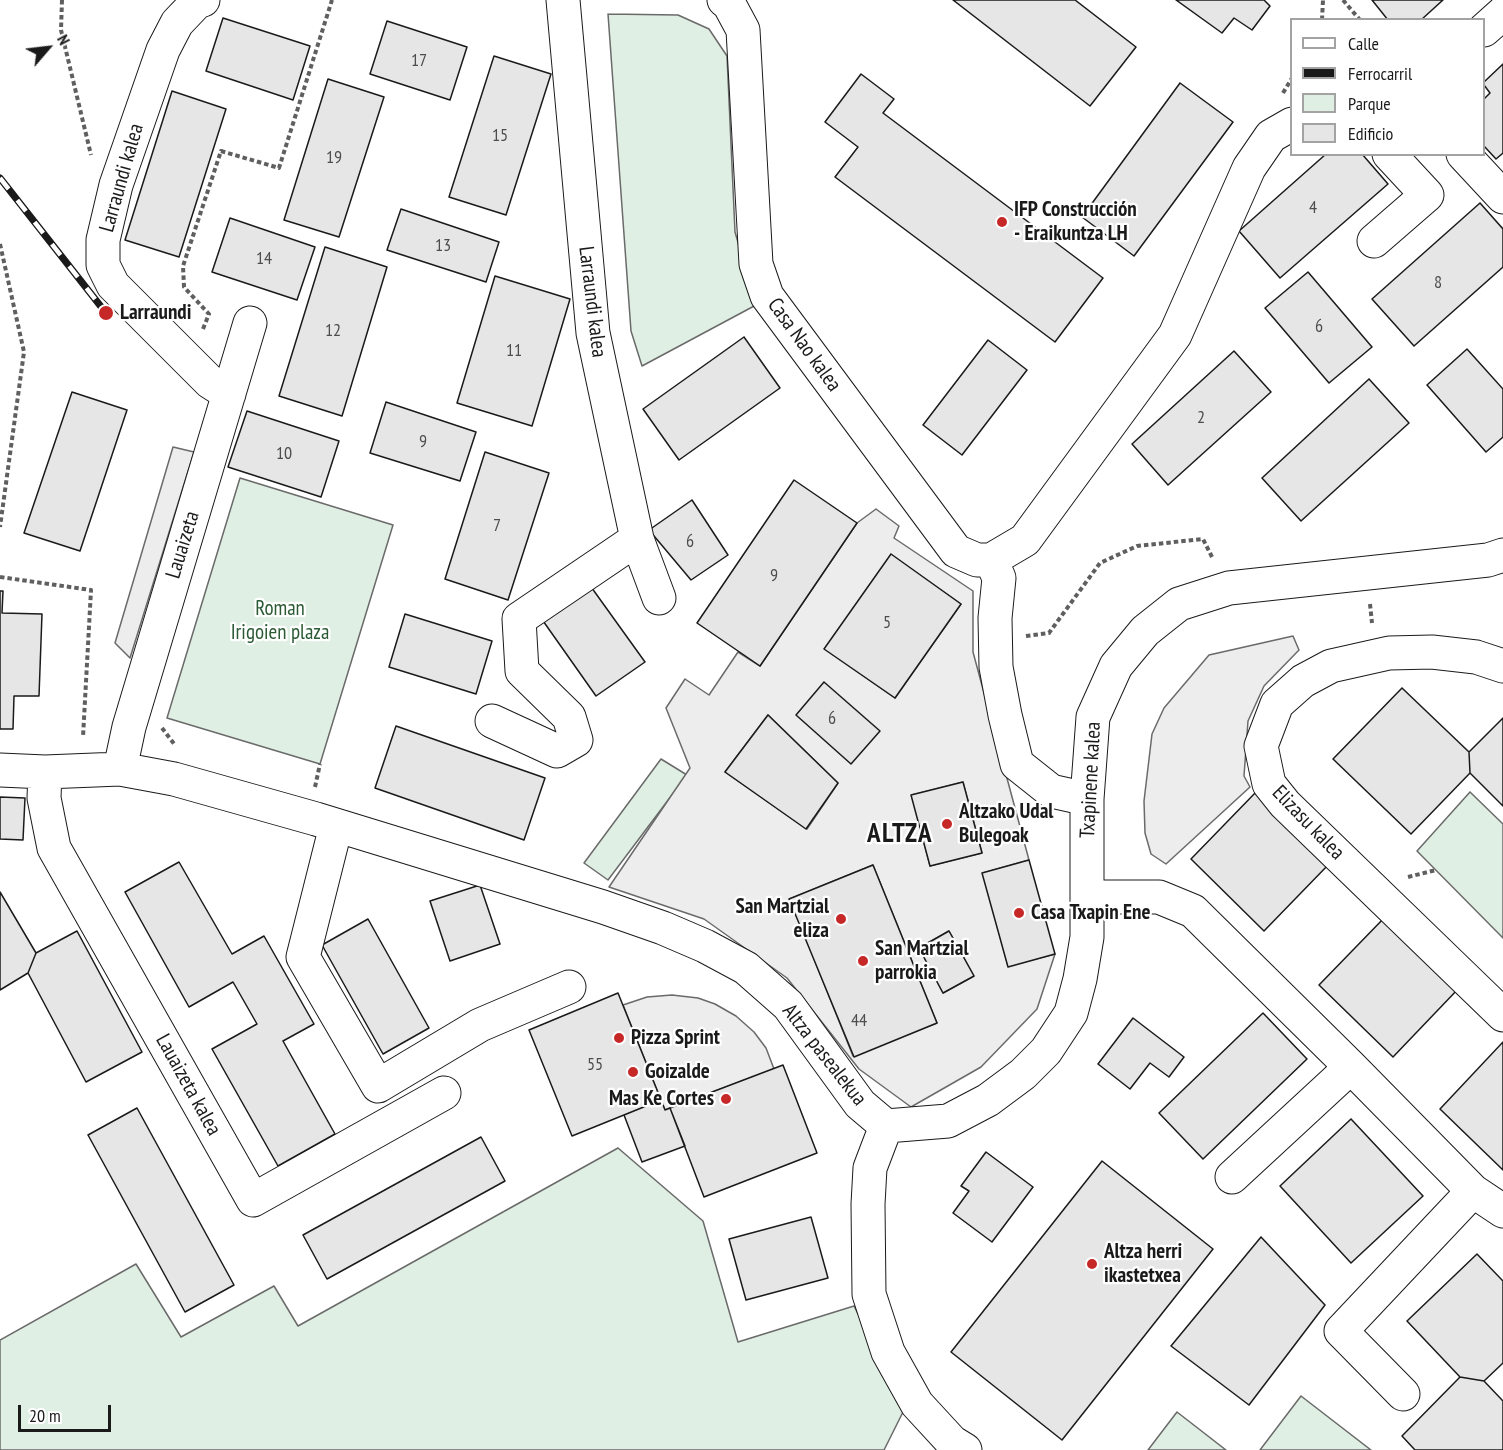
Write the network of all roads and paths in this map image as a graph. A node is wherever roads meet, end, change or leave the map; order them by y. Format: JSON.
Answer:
{"nodes":[{"id":1,"x":62,"y":0,"type":"edge"},
{"id":2,"x":203,"y":0,"type":"edge"},
{"id":3,"x":332,"y":0,"type":"edge"},
{"id":4,"x":563,"y":0,"type":"edge"},
{"id":5,"x":724,"y":0,"type":"edge"},
{"id":6,"x":1323,"y":0,"type":"edge"},
{"id":7,"x":1343,"y":0,"type":"edge"},
{"id":8,"x":1503,"y":13,"type":"edge"},
{"id":9,"x":1322,"y":18,"type":"edge"},
{"id":10,"x":1358,"y":18,"type":"edge"},
{"id":11,"x":1485,"y":29,"type":"edge"},
{"id":12,"x":1290,"y":125,"type":"edge"},
{"id":13,"x":1391,"y":156,"type":"edge"},
{"id":14,"x":1465,"y":156,"type":"edge"},
{"id":15,"x":117,"y":185,"type":"junction"},
{"id":16,"x":1503,"y":197,"type":"edge"},
{"id":17,"x":1374,"y":242,"type":"dead end"},
{"id":18,"x":0,"y":244,"type":"edge"},
{"id":19,"x":250,"y":323,"type":"dead end"},
{"id":20,"x":203,"y":331,"type":"dead end"},
{"id":21,"x":229,"y":394,"type":"junction"},
{"id":22,"x":0,"y":527,"type":"edge"},
{"id":23,"x":637,"y":539,"type":"junction"},
{"id":24,"x":1203,"y":539,"type":"dead end"},
{"id":25,"x":1503,"y":555,"type":"edge"},
{"id":26,"x":991,"y":560,"type":"junction"},
{"id":27,"x":0,"y":577,"type":"edge"},
{"id":28,"x":659,"y":598,"type":"dead end"},
{"id":29,"x":1017,"y":637,"type":"dead end"},
{"id":30,"x":1503,"y":666,"type":"edge"},
{"id":31,"x":492,"y":721,"type":"dead end"},
{"id":32,"x":83,"y":737,"type":"dead end"},
{"id":33,"x":320,"y":764,"type":"dead end"},
{"id":34,"x":120,"y":769,"type":"junction"},
{"id":35,"x":0,"y":770,"type":"edge"},
{"id":36,"x":45,"y":772,"type":"junction"},
{"id":37,"x":314,"y":792,"type":"dead end"},
{"id":38,"x":1087,"y":799,"type":"junction"},
{"id":39,"x":336,"y":826,"type":"junction"},
{"id":40,"x":1088,"y":897,"type":"junction"},
{"id":41,"x":568,"y":987,"type":"dead end"},
{"id":42,"x":1503,"y":1015,"type":"edge"},
{"id":43,"x":1351,"y":1067,"type":"junction"},
{"id":44,"x":444,"y":1093,"type":"dead end"},
{"id":45,"x":886,"y":1126,"type":"junction"},
{"id":46,"x":1232,"y":1177,"type":"dead end"},
{"id":47,"x":1473,"y":1191,"type":"junction"},
{"id":48,"x":1503,"y":1211,"type":"edge"},
{"id":49,"x":1403,"y":1394,"type":"dead end"},
{"id":50,"x":965,"y":1450,"type":"edge"}],
"edges":[{"from":1,"to":15,"type":"path"},
{"from":2,"to":15,"type":"street","name":"Larraundi kalea"},
{"from":3,"to":20,"type":"path"},
{"from":4,"to":23,"type":"street","name":"Larraundi kalea"},
{"from":5,"to":26,"type":"street","name":"Casa Nao kalea"},
{"from":6,"to":9,"type":"path"},
{"from":7,"to":10,"type":"path"},
{"from":8,"to":11,"type":"street"},
{"from":12,"to":26,"type":"street"},
{"from":13,"to":17,"type":"street"},
{"from":14,"to":16,"type":"street"},
{"from":15,"to":21,"type":"street","name":"Larraundi kalea"},
{"from":18,"to":22,"type":"path"},
{"from":19,"to":21,"type":"street","name":"Lauaizeta"},
{"from":21,"to":34,"type":"street","name":"Lauaizeta"},
{"from":23,"to":28,"type":"street","name":"Larraundi kalea"},
{"from":23,"to":31,"type":"street"},
{"from":24,"to":29,"type":"path"},
{"from":25,"to":38,"type":"street","name":"Txapinene kalea"},
{"from":26,"to":38,"type":"street"},
{"from":27,"to":32,"type":"path"},
{"from":30,"to":42,"type":"street","name":"Elizasu kalea"},
{"from":33,"to":37,"type":"path"},
{"from":34,"to":36,"type":"street"},
{"from":34,"to":39,"type":"street"},
{"from":35,"to":36,"type":"street"},
{"from":36,"to":44,"type":"street","name":"Lauaizeta kalea"},
{"from":38,"to":40,"type":"street","name":"Txapinene kalea"},
{"from":39,"to":41,"type":"street"},
{"from":39,"to":45,"type":"street","name":"Altza pasealekua"},
{"from":40,"to":43,"type":"street"},
{"from":40,"to":45,"type":"street","name":"Txapinene kalea"},
{"from":43,"to":46,"type":"street"},
{"from":43,"to":47,"type":"street"},
{"from":45,"to":50,"type":"street"},
{"from":47,"to":48,"type":"street"},
{"from":47,"to":49,"type":"street"}]}
